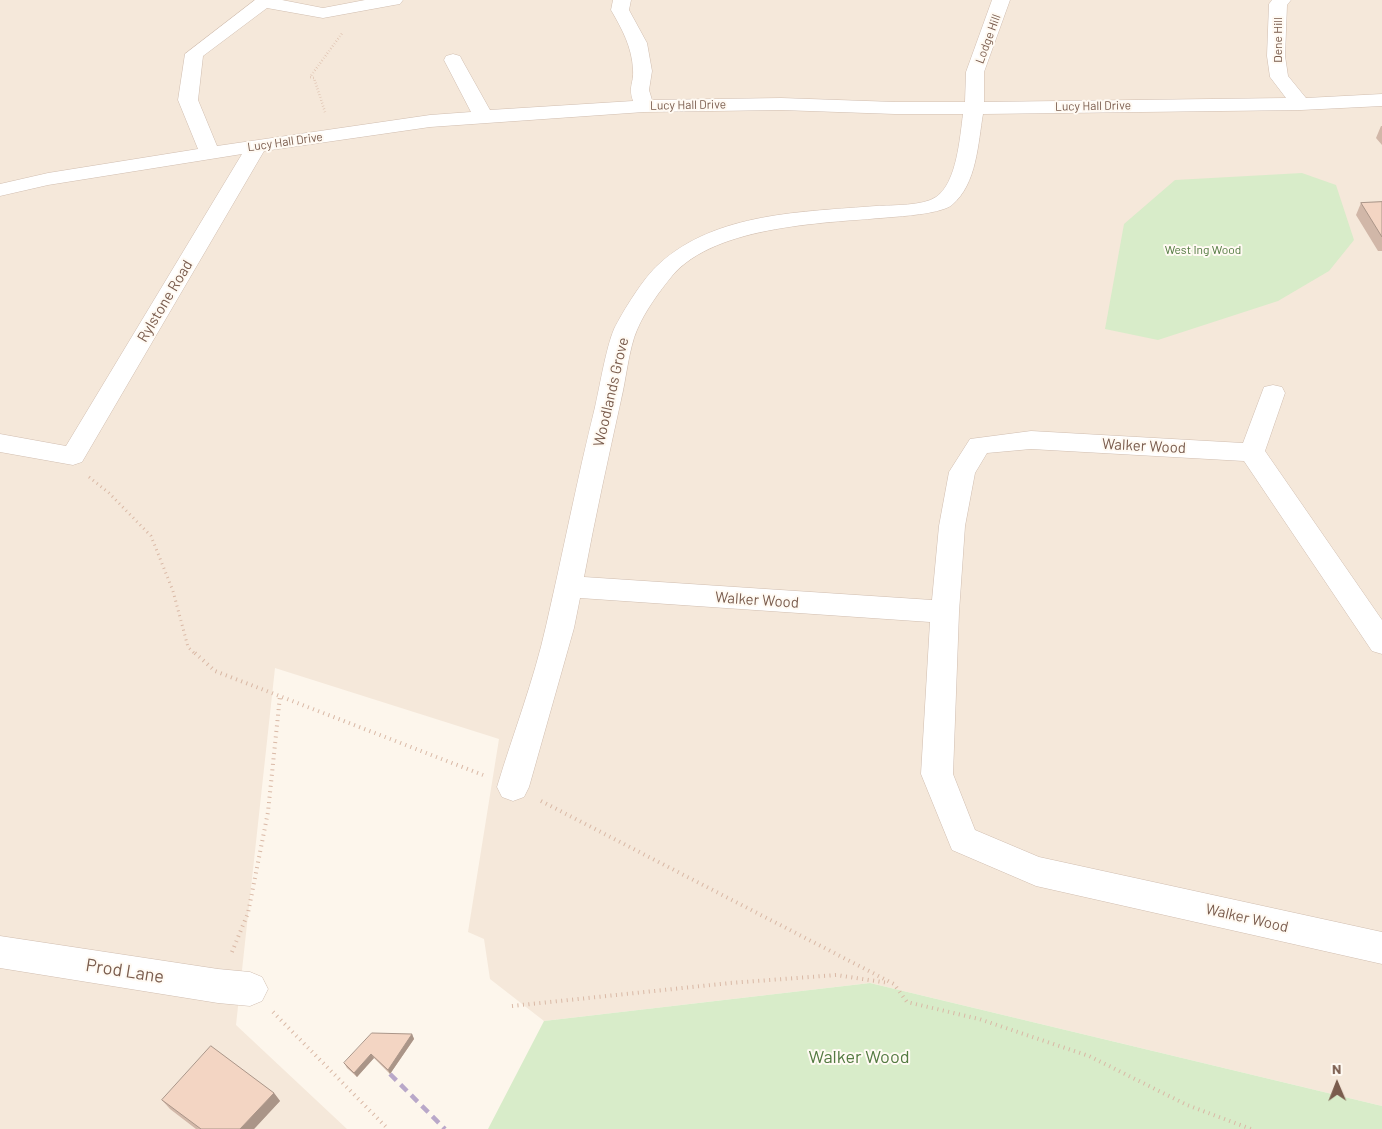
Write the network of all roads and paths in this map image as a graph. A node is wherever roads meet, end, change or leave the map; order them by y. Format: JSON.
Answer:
{"nodes":[{"id":1,"x":394,"y":0,"type":"edge"},
{"id":2,"x":622,"y":0,"type":"edge"},
{"id":3,"x":1001,"y":0,"type":"edge"},
{"id":4,"x":1282,"y":0,"type":"edge"},
{"id":5,"x":259,"y":1,"type":"edge"},
{"id":6,"x":346,"y":9,"type":"junction"},
{"id":7,"x":453,"y":60,"type":"dead end"},
{"id":8,"x":1382,"y":100,"type":"edge"},
{"id":9,"x":1301,"y":104,"type":"junction"},
{"id":10,"x":644,"y":106,"type":"junction"},
{"id":11,"x":974,"y":108,"type":"junction"},
{"id":12,"x":483,"y":116,"type":"junction"},
{"id":13,"x":333,"y":135,"type":"junction"},
{"id":14,"x":257,"y":146,"type":"junction"},
{"id":15,"x":210,"y":153,"type":"junction"},
{"id":16,"x":0,"y":190,"type":"edge"},
{"id":17,"x":1273,"y":393,"type":"dead end"},
{"id":18,"x":0,"y":443,"type":"edge"},
{"id":19,"x":1252,"y":452,"type":"junction"},
{"id":20,"x":73,"y":456,"type":"junction"},
{"id":21,"x":568,"y":587,"type":"junction"},
{"id":22,"x":945,"y":612,"type":"junction"},
{"id":23,"x":1382,"y":643,"type":"edge"},
{"id":24,"x":280,"y":696,"type":"junction"},
{"id":25,"x":513,"y":786,"type":"junction"},
{"id":26,"x":1382,"y":948,"type":"edge"},
{"id":27,"x":0,"y":952,"type":"edge"},
{"id":28,"x":894,"y":984,"type":"junction"},
{"id":29,"x":234,"y":987,"type":"junction"},
{"id":30,"x":512,"y":1006,"type":"dead end"},
{"id":31,"x":388,"y":1129,"type":"edge"},
{"id":32,"x":1251,"y":1129,"type":"edge"}],
"edges":[{"from":1,"to":6,"type":"street"},
{"from":2,"to":10,"type":"street"},
{"from":3,"to":11,"type":"street","name":"Lodge Hill"},
{"from":4,"to":9,"type":"street","name":"Dene Hill"},
{"from":5,"to":6,"type":"street"},
{"from":5,"to":15,"type":"street"},
{"from":6,"to":13,"type":"path"},
{"from":7,"to":12,"type":"street"},
{"from":8,"to":9,"type":"street","name":"Lucy Hall Drive"},
{"from":9,"to":11,"type":"street","name":"Lucy Hall Drive"},
{"from":10,"to":11,"type":"street","name":"Lucy Hall Drive"},
{"from":10,"to":12,"type":"street","name":"Lucy Hall Drive"},
{"from":11,"to":21,"type":"street","name":"Woodlands Grove"},
{"from":12,"to":13,"type":"street","name":"Lucy Hall Drive"},
{"from":13,"to":14,"type":"street","name":"Lucy Hall Drive"},
{"from":14,"to":15,"type":"street","name":"Lucy Hall Drive"},
{"from":14,"to":20,"type":"street","name":"Rylstone Road"},
{"from":15,"to":16,"type":"street","name":"Lucy Hall Drive"},
{"from":17,"to":19,"type":"street"},
{"from":18,"to":20,"type":"street"},
{"from":19,"to":22,"type":"street","name":"Walker Wood"},
{"from":19,"to":23,"type":"street"},
{"from":20,"to":24,"type":"path"},
{"from":21,"to":22,"type":"street","name":"Walker Wood"},
{"from":21,"to":25,"type":"street","name":"Woodlands Grove"},
{"from":22,"to":26,"type":"street","name":"Walker Wood"},
{"from":24,"to":25,"type":"path"},
{"from":24,"to":29,"type":"path"},
{"from":25,"to":28,"type":"path"},
{"from":27,"to":29,"type":"street","name":"Prod Lane"},
{"from":28,"to":30,"type":"path"},
{"from":28,"to":32,"type":"path"},
{"from":29,"to":31,"type":"path"}]}
